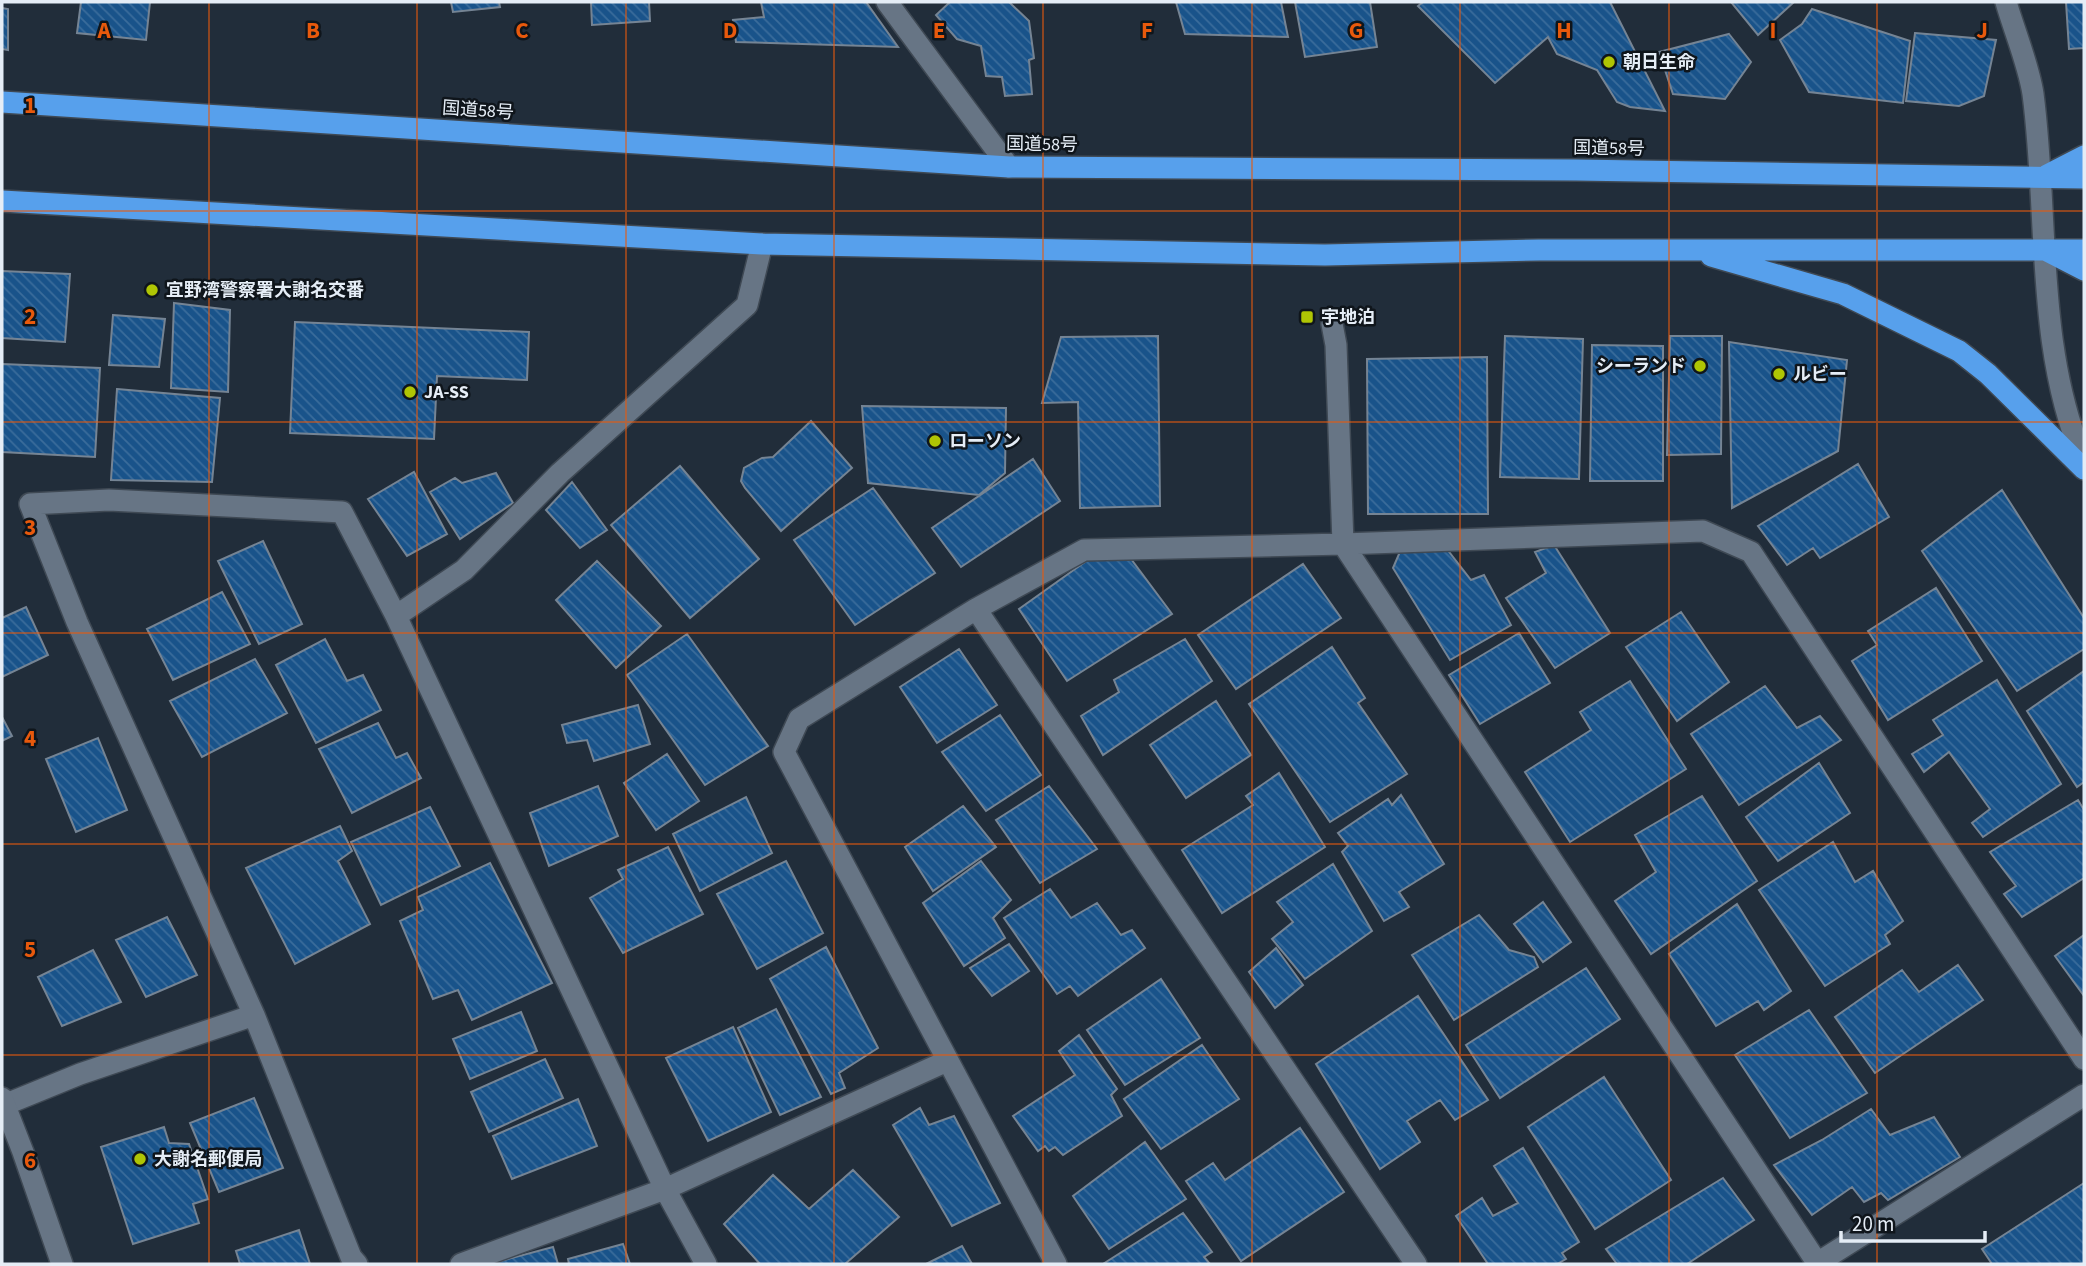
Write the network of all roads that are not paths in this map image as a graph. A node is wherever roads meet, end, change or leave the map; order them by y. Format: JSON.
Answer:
{"nodes":[{"id":1,"x":887,"y":2,"type":"edge"},
{"id":2,"x":2006,"y":2,"type":"edge"},
{"id":3,"x":2,"y":102,"type":"edge"},
{"id":4,"x":2084,"y":156,"type":"edge"},
{"id":5,"x":1009,"y":167,"type":"junction"},
{"id":6,"x":2042,"y":178,"type":"junction"},
{"id":7,"x":2084,"y":178,"type":"edge"},
{"id":8,"x":2,"y":201,"type":"edge"},
{"id":9,"x":762,"y":244,"type":"junction"},
{"id":10,"x":1686,"y":249,"type":"junction"},
{"id":11,"x":2046,"y":250,"type":"junction"},
{"id":12,"x":2084,"y":250,"type":"edge"},
{"id":13,"x":2084,"y":271,"type":"edge"},
{"id":14,"x":1332,"y":324,"type":"dead end"},
{"id":15,"x":2084,"y":461,"type":"edge"},
{"id":16,"x":2084,"y":469,"type":"edge"},
{"id":17,"x":1343,"y":544,"type":"junction"},
{"id":18,"x":976,"y":609,"type":"junction"},
{"id":19,"x":397,"y":616,"type":"junction"},
{"id":20,"x":254,"y":1015,"type":"junction"},
{"id":21,"x":2084,"y":1059,"type":"edge"},
{"id":22,"x":947,"y":1060,"type":"junction"},
{"id":23,"x":2084,"y":1096,"type":"edge"},
{"id":24,"x":3,"y":1103,"type":"edge"},
{"id":25,"x":665,"y":1189,"type":"junction"},
{"id":26,"x":62,"y":1264,"type":"edge"},
{"id":27,"x":357,"y":1264,"type":"edge"},
{"id":28,"x":461,"y":1264,"type":"edge"},
{"id":29,"x":706,"y":1264,"type":"edge"},
{"id":30,"x":1056,"y":1264,"type":"edge"},
{"id":31,"x":1416,"y":1264,"type":"edge"},
{"id":32,"x":1817,"y":1264,"type":"edge"}],
"edges":[{"from":1,"to":5,"type":"street"},
{"from":2,"to":6,"type":"street"},
{"from":3,"to":5,"type":"highway","name":"国道58号"},
{"from":4,"to":6,"type":"highway"},
{"from":5,"to":6,"type":"highway","name":"国道58号"},
{"from":6,"to":7,"type":"highway","name":"国道58号"},
{"from":6,"to":11,"type":"street"},
{"from":8,"to":9,"type":"highway"},
{"from":9,"to":10,"type":"highway"},
{"from":9,"to":19,"type":"street"},
{"from":10,"to":11,"type":"highway"},
{"from":10,"to":16,"type":"highway"},
{"from":11,"to":12,"type":"highway"},
{"from":11,"to":13,"type":"highway"},
{"from":11,"to":15,"type":"street"},
{"from":14,"to":17,"type":"street"},
{"from":17,"to":18,"type":"street"},
{"from":17,"to":21,"type":"street"},
{"from":17,"to":32,"type":"street"},
{"from":18,"to":22,"type":"street"},
{"from":18,"to":31,"type":"street"},
{"from":19,"to":20,"type":"street"},
{"from":19,"to":25,"type":"street"},
{"from":20,"to":24,"type":"street"},
{"from":20,"to":27,"type":"street"},
{"from":22,"to":25,"type":"street"},
{"from":22,"to":30,"type":"street"},
{"from":23,"to":32,"type":"street"},
{"from":24,"to":26,"type":"street"},
{"from":25,"to":28,"type":"street"},
{"from":25,"to":29,"type":"street"}]}
